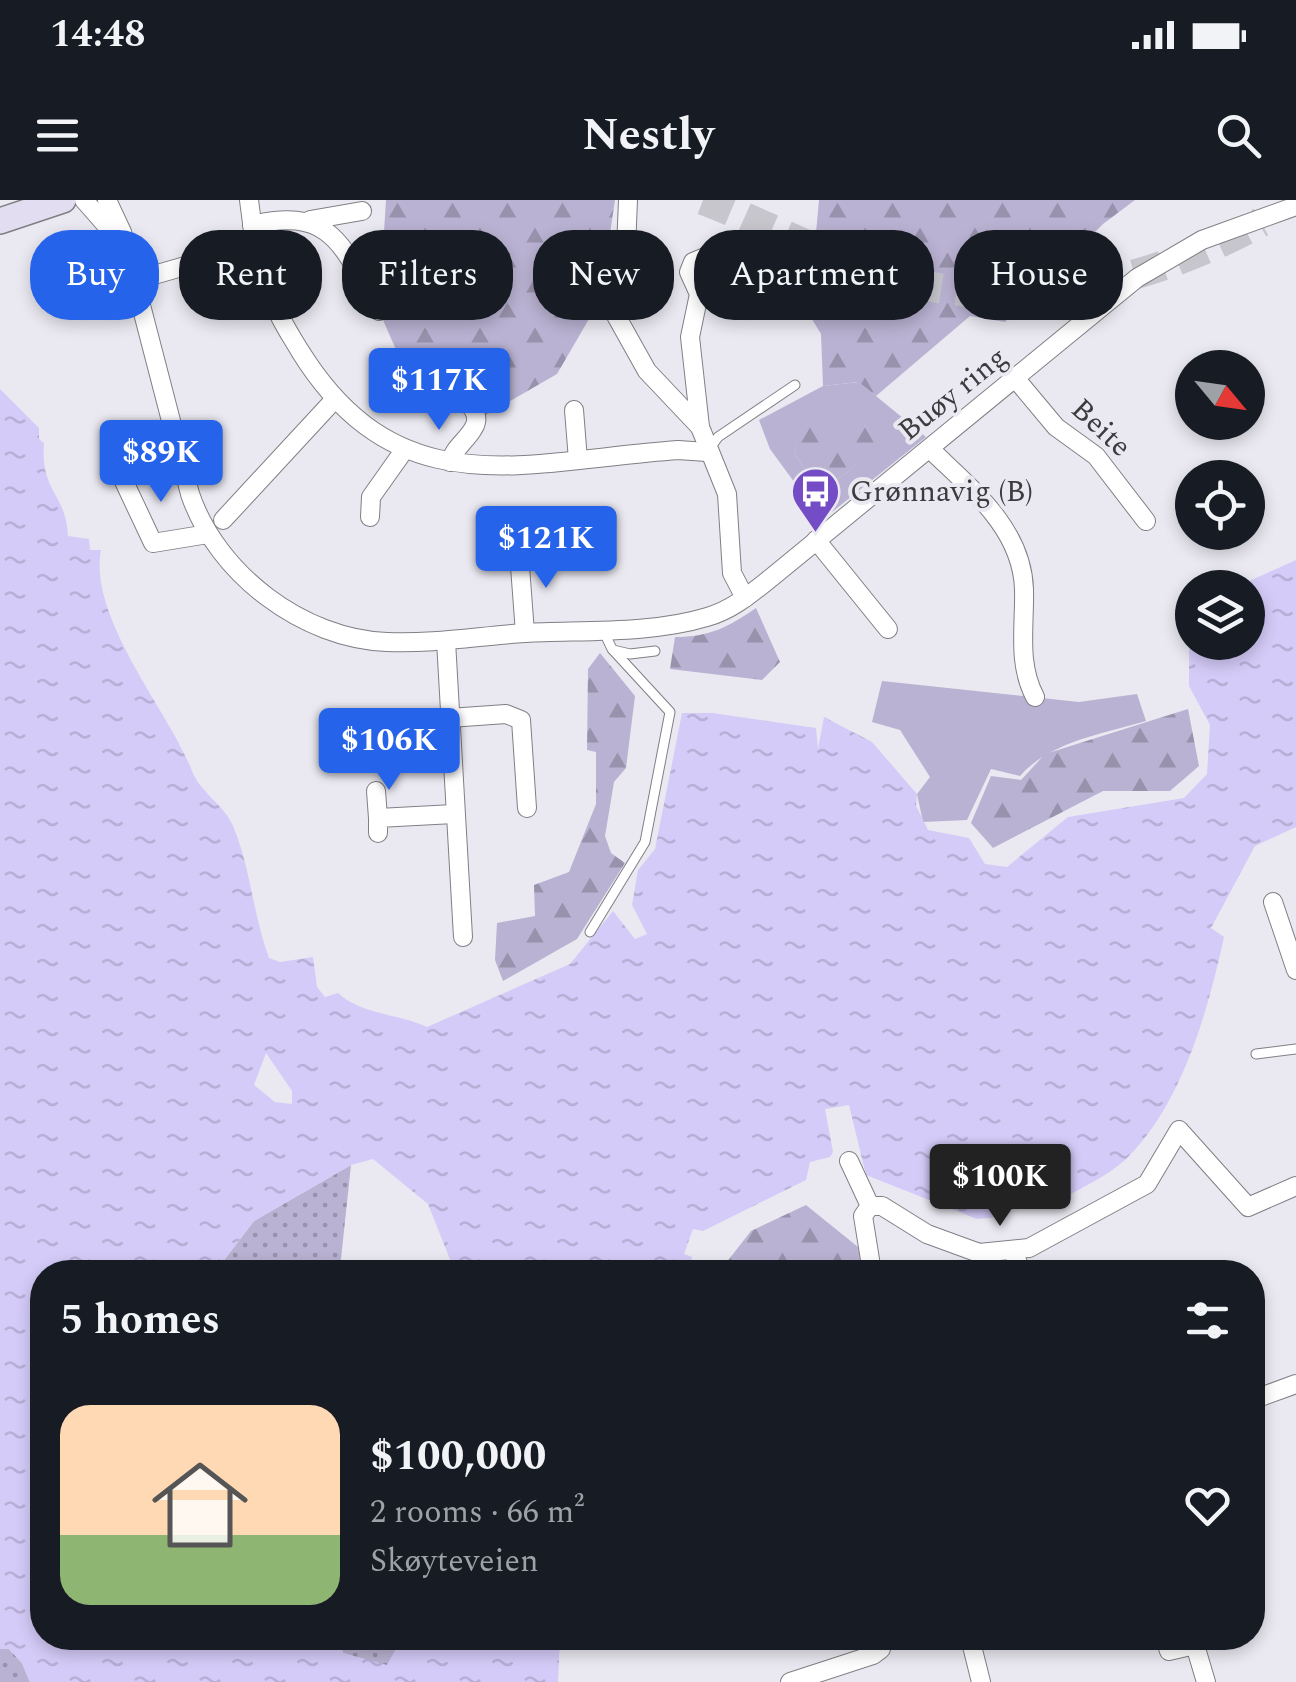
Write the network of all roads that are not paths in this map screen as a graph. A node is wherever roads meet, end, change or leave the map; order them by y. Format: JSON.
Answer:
{"nodes":[{"id":1,"x":20,"y":200,"type":"edge"},
{"id":2,"x":62,"y":200,"type":"edge"},
{"id":3,"x":84,"y":200,"type":"edge"},
{"id":4,"x":107,"y":200,"type":"edge"},
{"id":5,"x":249,"y":200,"type":"edge"},
{"id":6,"x":628,"y":200,"type":"edge"},
{"id":7,"x":1296,"y":206,"type":"edge"},
{"id":8,"x":0,"y":211,"type":"edge"},
{"id":9,"x":362,"y":211,"type":"dead end"},
{"id":10,"x":0,"y":220,"type":"edge"},
{"id":11,"x":310,"y":220,"type":"junction"},
{"id":12,"x":252,"y":225,"type":"junction"},
{"id":13,"x":110,"y":230,"type":"edge"},
{"id":14,"x":121,"y":230,"type":"edge"},
{"id":15,"x":253,"y":230,"type":"edge"},
{"id":16,"x":342,"y":251,"type":"edge"},
{"id":17,"x":694,"y":262,"type":"edge"},
{"id":18,"x":694,"y":287,"type":"edge"},
{"id":19,"x":694,"y":318,"type":"edge"},
{"id":20,"x":143,"y":320,"type":"edge"},
{"id":21,"x":283,"y":320,"type":"edge"},
{"id":22,"x":426,"y":374,"type":"dead end"},
{"id":23,"x":1016,"y":378,"type":"junction"},
{"id":24,"x":795,"y":385,"type":"dead end"},
{"id":25,"x":334,"y":400,"type":"junction"},
{"id":26,"x":574,"y":410,"type":"dead end"},
{"id":27,"x":700,"y":426,"type":"junction"},
{"id":28,"x":405,"y":449,"type":"junction"},
{"id":29,"x":930,"y":449,"type":"junction"},
{"id":30,"x":707,"y":452,"type":"junction"},
{"id":31,"x":578,"y":460,"type":"junction"},
{"id":32,"x":450,"y":462,"type":"junction"},
{"id":33,"x":121,"y":475,"type":"dead end"},
{"id":34,"x":370,"y":516,"type":"dead end"},
{"id":35,"x":223,"y":520,"type":"dead end"},
{"id":36,"x":1146,"y":521,"type":"dead end"},
{"id":37,"x":208,"y":534,"type":"junction"},
{"id":38,"x":816,"y":540,"type":"junction"},
{"id":39,"x":518,"y":553,"type":"dead end"},
{"id":40,"x":745,"y":598,"type":"junction"},
{"id":41,"x":602,"y":629,"type":"junction"},
{"id":42,"x":888,"y":629,"type":"dead end"},
{"id":43,"x":525,"y":634,"type":"junction"},
{"id":44,"x":446,"y":641,"type":"junction"},
{"id":45,"x":612,"y":649,"type":"junction"},
{"id":46,"x":655,"y":651,"type":"dead end"},
{"id":47,"x":1035,"y":697,"type":"dead end"},
{"id":48,"x":449,"y":718,"type":"junction"},
{"id":49,"x":376,"y":791,"type":"dead end"},
{"id":50,"x":527,"y":808,"type":"dead end"},
{"id":51,"x":454,"y":814,"type":"junction"},
{"id":52,"x":1273,"y":902,"type":"dead end"},
{"id":53,"x":590,"y":932,"type":"dead end"},
{"id":54,"x":464,"y":937,"type":"dead end"},
{"id":55,"x":1296,"y":970,"type":"edge"},
{"id":56,"x":1296,"y":1049,"type":"edge"},
{"id":57,"x":1256,"y":1054,"type":"dead end"},
{"id":58,"x":849,"y":1160,"type":"dead end"},
{"id":59,"x":1296,"y":1186,"type":"edge"},
{"id":60,"x":870,"y":1206,"type":"junction"},
{"id":61,"x":1013,"y":1252,"type":"junction"},
{"id":62,"x":870,"y":1260,"type":"edge"},
{"id":63,"x":1017,"y":1260,"type":"edge"},
{"id":64,"x":1296,"y":1384,"type":"edge"},
{"id":65,"x":1265,"y":1395,"type":"edge"},
{"id":66,"x":880,"y":1650,"type":"edge"},
{"id":67,"x":973,"y":1650,"type":"edge"},
{"id":68,"x":1198,"y":1650,"type":"edge"},
{"id":69,"x":790,"y":1682,"type":"edge"},
{"id":70,"x":981,"y":1682,"type":"edge"},
{"id":71,"x":1206,"y":1682,"type":"edge"}],
"edges":[{"from":1,"to":8,"type":"main road"},
{"from":2,"to":10,"type":"main road"},
{"from":3,"to":13,"type":"street","name":"Buøy ring"},
{"from":4,"to":14,"type":"street","name":"Buøy ring"},
{"from":5,"to":12,"type":"street"},
{"from":6,"to":27,"type":"street"},
{"from":7,"to":23,"type":"street","name":"Buøy ring"},
{"from":9,"to":11,"type":"street"},
{"from":11,"to":12,"type":"street"},
{"from":11,"to":16,"type":"street"},
{"from":12,"to":15,"type":"street"},
{"from":17,"to":18,"type":"street"},
{"from":19,"to":27,"type":"street"},
{"from":20,"to":37,"type":"street","name":"Buøy ring"},
{"from":21,"to":25,"type":"street"},
{"from":22,"to":32,"type":"street"},
{"from":23,"to":29,"type":"street","name":"Buøy ring"},
{"from":23,"to":36,"type":"street","name":"Beite"},
{"from":24,"to":30,"type":"lane"},
{"from":25,"to":28,"type":"street"},
{"from":25,"to":35,"type":"street"},
{"from":26,"to":31,"type":"street"},
{"from":27,"to":30,"type":"street"},
{"from":28,"to":32,"type":"street"},
{"from":28,"to":34,"type":"street"},
{"from":29,"to":38,"type":"street","name":"Buøy ring"},
{"from":29,"to":47,"type":"street"},
{"from":30,"to":31,"type":"street"},
{"from":30,"to":40,"type":"street"},
{"from":31,"to":32,"type":"street"},
{"from":33,"to":37,"type":"street"},
{"from":37,"to":44,"type":"street","name":"Buøy ring"},
{"from":38,"to":40,"type":"street","name":"Buøy ring"},
{"from":38,"to":42,"type":"street"},
{"from":39,"to":43,"type":"street"},
{"from":40,"to":41,"type":"street","name":"Buøy ring"},
{"from":41,"to":43,"type":"street","name":"Buøy ring"},
{"from":41,"to":45,"type":"lane"},
{"from":43,"to":44,"type":"street","name":"Buøy ring"},
{"from":44,"to":48,"type":"street"},
{"from":45,"to":46,"type":"lane"},
{"from":45,"to":53,"type":"lane"},
{"from":48,"to":50,"type":"street"},
{"from":48,"to":51,"type":"street"},
{"from":49,"to":51,"type":"street"},
{"from":51,"to":54,"type":"street"},
{"from":52,"to":55,"type":"street"},
{"from":56,"to":57,"type":"lane"},
{"from":58,"to":60,"type":"street"},
{"from":59,"to":61,"type":"street"},
{"from":60,"to":61,"type":"street"},
{"from":60,"to":62,"type":"street"},
{"from":61,"to":63,"type":"street"},
{"from":64,"to":65,"type":"street"},
{"from":66,"to":69,"type":"street"},
{"from":67,"to":70,"type":"street"},
{"from":68,"to":71,"type":"street"}]}
